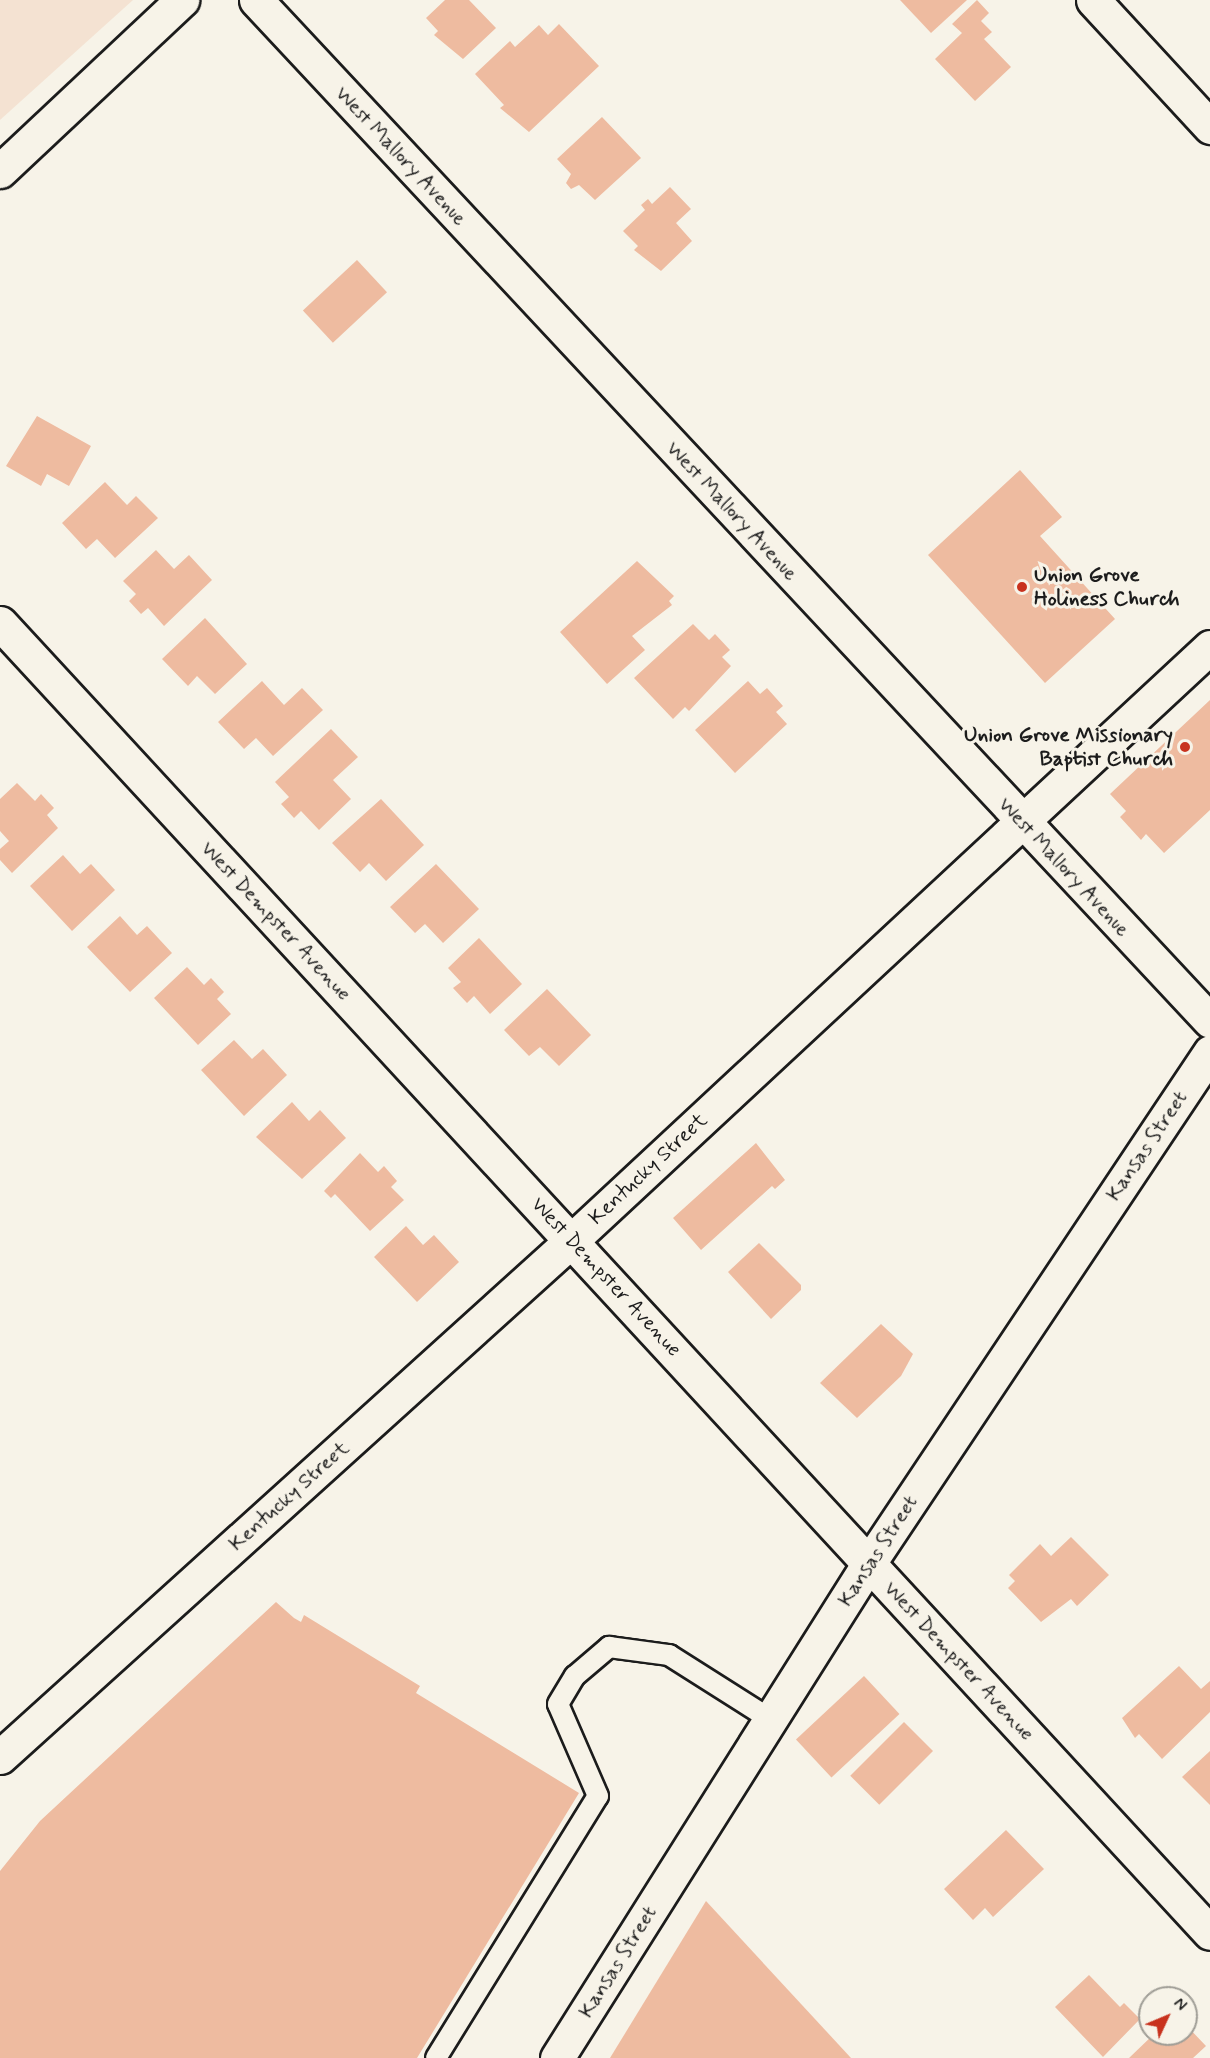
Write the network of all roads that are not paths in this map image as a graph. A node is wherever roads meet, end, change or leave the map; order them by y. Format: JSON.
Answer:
{"nodes":[{"id":1,"x":182,"y":0,"type":"edge"},
{"id":2,"x":256,"y":0,"type":"edge"},
{"id":3,"x":1093,"y":0,"type":"edge"},
{"id":4,"x":1210,"y":127,"type":"edge"},
{"id":5,"x":0,"y":171,"type":"edge"},
{"id":6,"x":0,"y":623,"type":"edge"},
{"id":7,"x":1210,"y":647,"type":"edge"},
{"id":8,"x":1019,"y":820,"type":"junction"},
{"id":9,"x":1210,"y":1021,"type":"edge"},
{"id":10,"x":1210,"y":1052,"type":"edge"},
{"id":11,"x":572,"y":1240,"type":"junction"},
{"id":12,"x":869,"y":1563,"type":"junction"},
{"id":13,"x":770,"y":1719,"type":"junction"},
{"id":14,"x":0,"y":1757,"type":"edge"},
{"id":15,"x":1210,"y":1933,"type":"edge"},
{"id":16,"x":436,"y":2058,"type":"edge"},
{"id":17,"x":558,"y":2058,"type":"edge"}],
"edges":[{"from":1,"to":5,"type":"street"},
{"from":2,"to":8,"type":"street","name":"West Mallory Avenue"},
{"from":3,"to":4,"type":"street"},
{"from":6,"to":11,"type":"street","name":"West Dempster Avenue"},
{"from":7,"to":8,"type":"street","name":"Kentucky Street"},
{"from":8,"to":9,"type":"street","name":"West Mallory Avenue"},
{"from":8,"to":11,"type":"street","name":"Kentucky Street"},
{"from":10,"to":12,"type":"street","name":"Kansas Street"},
{"from":11,"to":12,"type":"street","name":"West Dempster Avenue"},
{"from":11,"to":14,"type":"street","name":"Kentucky Street"},
{"from":12,"to":13,"type":"street","name":"Kansas Street"},
{"from":12,"to":15,"type":"street","name":"West Dempster Avenue"},
{"from":13,"to":16,"type":"lane"},
{"from":13,"to":17,"type":"street","name":"Kansas Street"}]}
